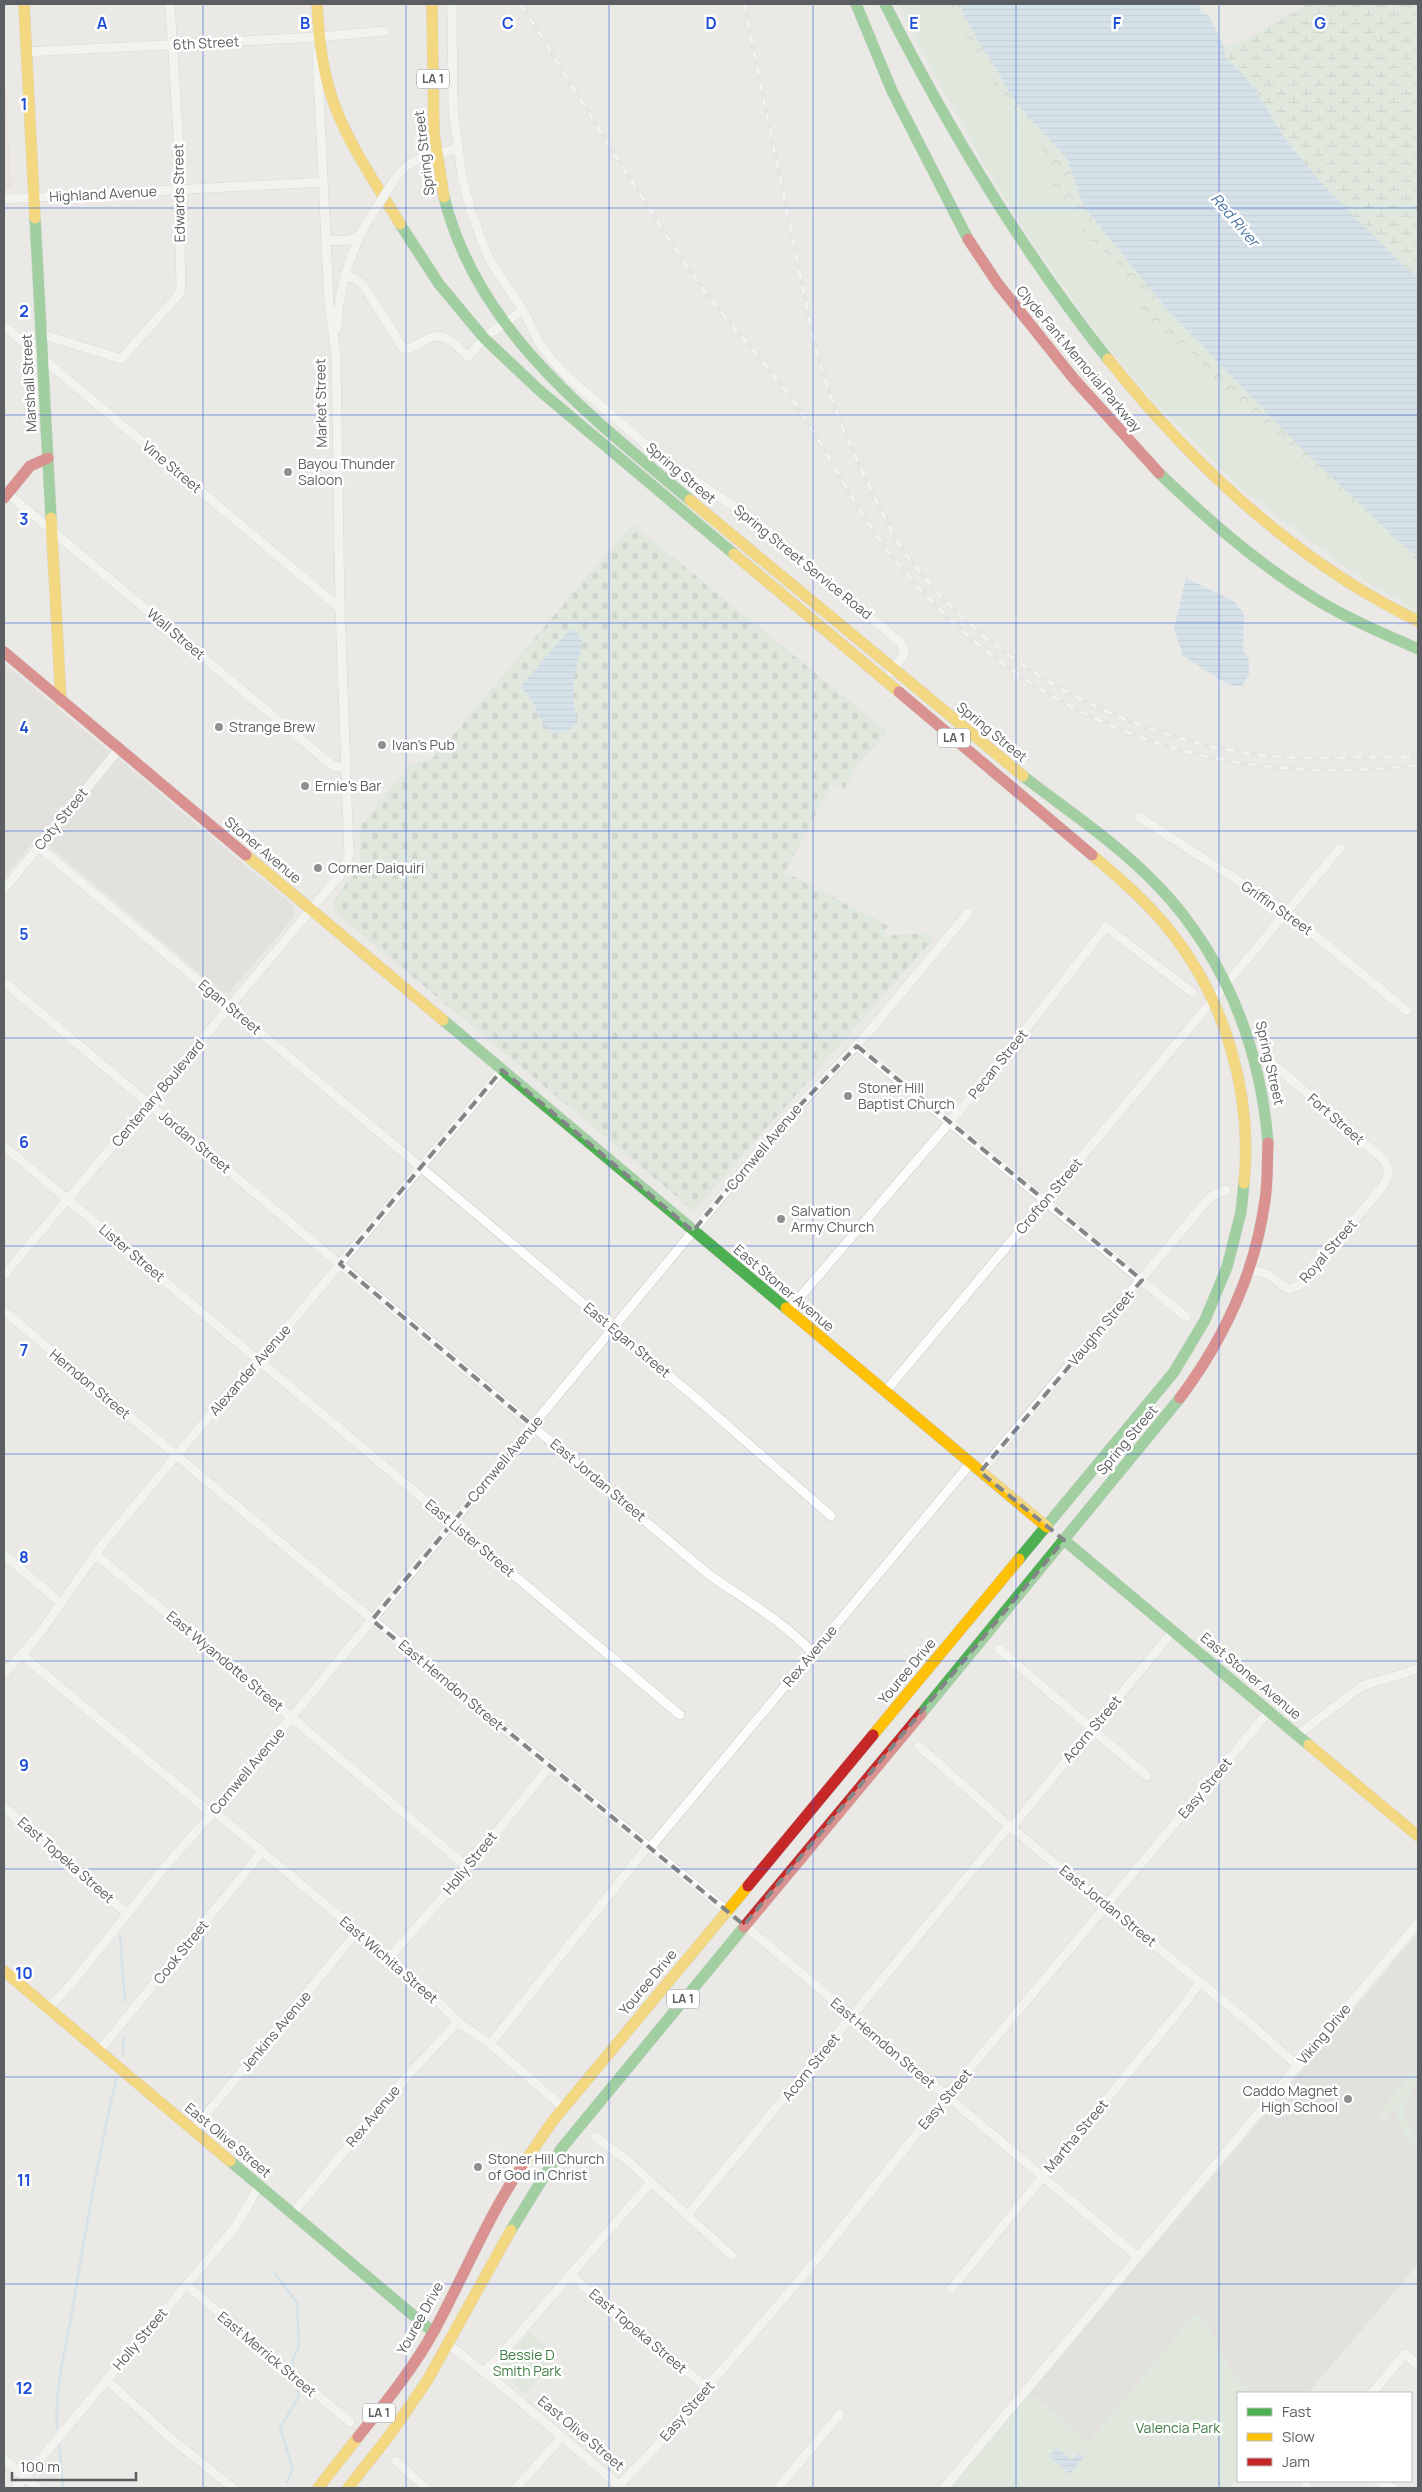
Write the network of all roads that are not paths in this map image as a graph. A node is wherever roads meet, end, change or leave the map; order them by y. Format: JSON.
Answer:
{"nodes":[{"id":1,"x":24,"y":4,"type":"edge"},
{"id":2,"x":170,"y":4,"type":"edge"},
{"id":3,"x":432,"y":4,"type":"edge"},
{"id":4,"x":452,"y":4,"type":"edge"},
{"id":5,"x":856,"y":4,"type":"edge"},
{"id":6,"x":885,"y":4,"type":"edge"},
{"id":7,"x":317,"y":9,"type":"edge"},
{"id":8,"x":385,"y":31,"type":"dead end"},
{"id":9,"x":319,"y":37,"type":"junction"},
{"id":10,"x":173,"y":44,"type":"junction"},
{"id":11,"x":27,"y":52,"type":"junction"},
{"id":12,"x":457,"y":150,"type":"junction"},
{"id":13,"x":437,"y":154,"type":"junction"},
{"id":14,"x":323,"y":182,"type":"junction"},
{"id":15,"x":180,"y":190,"type":"junction"},
{"id":16,"x":34,"y":198,"type":"junction"},
{"id":17,"x":4,"y":199,"type":"edge"},
{"id":18,"x":362,"y":232,"type":"junction"},
{"id":19,"x":326,"y":241,"type":"junction"},
{"id":20,"x":346,"y":276,"type":"junction"},
{"id":21,"x":522,"y":310,"type":"junction"},
{"id":22,"x":502,"y":323,"type":"junction"},
{"id":23,"x":4,"y":326,"type":"edge"},
{"id":24,"x":41,"y":334,"type":"junction"},
{"id":25,"x":484,"y":338,"type":"junction"},
{"id":26,"x":336,"y":355,"type":"junction"},
{"id":27,"x":43,"y":360,"type":"junction"},
{"id":28,"x":48,"y":458,"type":"junction"},
{"id":29,"x":6,"y":495,"type":"edge"},
{"id":30,"x":52,"y":530,"type":"junction"},
{"id":31,"x":340,"y":608,"type":"junction"},
{"id":32,"x":1418,"y":621,"type":"edge"},
{"id":33,"x":1418,"y":649,"type":"edge"},
{"id":34,"x":4,"y":652,"type":"edge"},
{"id":35,"x":892,"y":670,"type":"junction"},
{"id":36,"x":885,"y":680,"type":"junction"},
{"id":37,"x":61,"y":701,"type":"junction"},
{"id":38,"x":119,"y":749,"type":"junction"},
{"id":39,"x":346,"y":768,"type":"junction"},
{"id":40,"x":1138,"y":817,"type":"dead end"},
{"id":41,"x":39,"y":847,"type":"junction"},
{"id":42,"x":1340,"y":848,"type":"dead end"},
{"id":43,"x":4,"y":889,"type":"edge"},
{"id":44,"x":311,"y":910,"type":"junction"},
{"id":45,"x":1287,"y":912,"type":"junction"},
{"id":46,"x":968,"y":913,"type":"dead end"},
{"id":47,"x":4,"y":982,"type":"edge"},
{"id":48,"x":1228,"y":982,"type":"junction"},
{"id":49,"x":1192,"y":992,"type":"dead end"},
{"id":50,"x":1212,"y":1000,"type":"junction"},
{"id":51,"x":229,"y":1007,"type":"junction"},
{"id":52,"x":1407,"y":1011,"type":"dead end"},
{"id":53,"x":857,"y":1046,"type":"junction"},
{"id":54,"x":1278,"y":1068,"type":"dead end"},
{"id":55,"x":502,"y":1070,"type":"junction"},
{"id":56,"x":148,"y":1104,"type":"junction"},
{"id":57,"x":950,"y":1122,"type":"junction"},
{"id":58,"x":4,"y":1146,"type":"edge"},
{"id":59,"x":421,"y":1167,"type":"junction"},
{"id":60,"x":1389,"y":1172,"type":"joint"},
{"id":61,"x":1226,"y":1190,"type":"dead end"},
{"id":62,"x":68,"y":1200,"type":"junction"},
{"id":63,"x":1045,"y":1201,"type":"junction"},
{"id":64,"x":693,"y":1231,"type":"junction"},
{"id":65,"x":340,"y":1264,"type":"junction"},
{"id":66,"x":1250,"y":1270,"type":"junction"},
{"id":67,"x":4,"y":1275,"type":"edge"},
{"id":68,"x":1142,"y":1280,"type":"junction"},
{"id":69,"x":4,"y":1311,"type":"edge"},
{"id":70,"x":788,"y":1311,"type":"junction"},
{"id":71,"x":1186,"y":1318,"type":"dead end"},
{"id":72,"x":613,"y":1329,"type":"junction"},
{"id":73,"x":259,"y":1361,"type":"junction"},
{"id":74,"x":885,"y":1392,"type":"junction"},
{"id":75,"x":533,"y":1426,"type":"junction"},
{"id":76,"x":177,"y":1456,"type":"junction"},
{"id":77,"x":970,"y":1464,"type":"junction"},
{"id":78,"x":980,"y":1472,"type":"junction"},
{"id":79,"x":831,"y":1516,"type":"dead end"},
{"id":80,"x":452,"y":1523,"type":"junction"},
{"id":81,"x":1047,"y":1527,"type":"junction"},
{"id":82,"x":1064,"y":1540,"type":"junction"},
{"id":83,"x":95,"y":1554,"type":"junction"},
{"id":84,"x":4,"y":1555,"type":"edge"},
{"id":85,"x":61,"y":1603,"type":"junction"},
{"id":86,"x":372,"y":1620,"type":"junction"},
{"id":87,"x":1174,"y":1631,"type":"junction"},
{"id":88,"x":999,"y":1650,"type":"dead end"},
{"id":89,"x":813,"y":1652,"type":"junction"},
{"id":90,"x":22,"y":1655,"type":"junction"},
{"id":91,"x":1418,"y":1669,"type":"edge"},
{"id":92,"x":4,"y":1674,"type":"edge"},
{"id":93,"x":1269,"y":1711,"type":"junction"},
{"id":94,"x":680,"y":1715,"type":"dead end"},
{"id":95,"x":292,"y":1717,"type":"junction"},
{"id":96,"x":1091,"y":1729,"type":"junction"},
{"id":97,"x":1298,"y":1735,"type":"junction"},
{"id":98,"x":919,"y":1746,"type":"dead end"},
{"id":99,"x":550,"y":1766,"type":"junction"},
{"id":100,"x":1147,"y":1776,"type":"dead end"},
{"id":101,"x":4,"y":1807,"type":"edge"},
{"id":102,"x":213,"y":1813,"type":"junction"},
{"id":103,"x":1010,"y":1827,"type":"junction"},
{"id":104,"x":1418,"y":1836,"type":"edge"},
{"id":105,"x":649,"y":1847,"type":"junction"},
{"id":106,"x":262,"y":1852,"type":"junction"},
{"id":107,"x":467,"y":1867,"type":"junction"},
{"id":108,"x":1108,"y":1905,"type":"junction"},
{"id":109,"x":727,"y":1911,"type":"junction"},
{"id":110,"x":128,"y":1914,"type":"junction"},
{"id":111,"x":1418,"y":1922,"type":"edge"},
{"id":112,"x":744,"y":1925,"type":"junction"},
{"id":113,"x":358,"y":1932,"type":"junction"},
{"id":114,"x":388,"y":1958,"type":"junction"},
{"id":115,"x":4,"y":1971,"type":"edge"},
{"id":116,"x":1200,"y":1982,"type":"junction"},
{"id":117,"x":48,"y":2008,"type":"junction"},
{"id":118,"x":852,"y":2017,"type":"junction"},
{"id":119,"x":458,"y":2022,"type":"junction"},
{"id":120,"x":490,"y":2044,"type":"junction"},
{"id":121,"x":99,"y":2051,"type":"junction"},
{"id":122,"x":1298,"y":2066,"type":"junction"},
{"id":123,"x":946,"y":2096,"type":"junction"},
{"id":124,"x":564,"y":2108,"type":"junction"},
{"id":125,"x":193,"y":2130,"type":"junction"},
{"id":126,"x":595,"y":2137,"type":"dead end"},
{"id":127,"x":1042,"y":2176,"type":"junction"},
{"id":128,"x":651,"y":2182,"type":"junction"},
{"id":129,"x":260,"y":2186,"type":"junction"},
{"id":130,"x":292,"y":2213,"type":"junction"},
{"id":131,"x":688,"y":2214,"type":"junction"},
{"id":132,"x":732,"y":2256,"type":"dead end"},
{"id":133,"x":1136,"y":2259,"type":"junction"},
{"id":134,"x":569,"y":2274,"type":"junction"},
{"id":135,"x":186,"y":2285,"type":"junction"},
{"id":136,"x":951,"y":2289,"type":"dead end"},
{"id":137,"x":433,"y":2332,"type":"junction"},
{"id":138,"x":449,"y":2345,"type":"junction"},
{"id":139,"x":1418,"y":2365,"type":"edge"},
{"id":140,"x":484,"y":2372,"type":"junction"},
{"id":141,"x":106,"y":2380,"type":"junction"},
{"id":142,"x":707,"y":2388,"type":"junction"},
{"id":143,"x":1373,"y":2392,"type":"edge"},
{"id":144,"x":840,"y":2414,"type":"dead end"},
{"id":145,"x":350,"y":2422,"type":"dead end"},
{"id":146,"x":562,"y":2437,"type":"junction"},
{"id":147,"x":4,"y":2459,"type":"edge"},
{"id":148,"x":396,"y":2461,"type":"dead end"},
{"id":149,"x":25,"y":2478,"type":"junction"},
{"id":150,"x":1379,"y":2482,"type":"edge"},
{"id":151,"x":621,"y":2487,"type":"edge"},
{"id":152,"x":16,"y":2488,"type":"edge"},
{"id":153,"x":38,"y":2488,"type":"edge"},
{"id":154,"x":233,"y":2488,"type":"edge"},
{"id":155,"x":318,"y":2488,"type":"edge"},
{"id":156,"x":348,"y":2488,"type":"edge"},
{"id":157,"x":426,"y":2488,"type":"edge"},
{"id":158,"x":516,"y":2488,"type":"edge"},
{"id":159,"x":778,"y":2488,"type":"edge"},
{"id":160,"x":944,"y":2488,"type":"edge"},
{"id":161,"x":1393,"y":2488,"type":"edge"}],
"edges":[{"from":1,"to":11,"type":"main road","name":"Marshall Street"},
{"from":2,"to":10,"type":"street","name":"Edwards Street"},
{"from":3,"to":13,"type":"main road","name":"Spring Street","number":"LA 1"},
{"from":4,"to":12,"type":"street","name":"Spring Street Service Road"},
{"from":5,"to":33,"type":"main road","name":"Clyde Fant Memorial Parkway"},
{"from":6,"to":32,"type":"main road","name":"Clyde Fant Memorial Parkway"},
{"from":7,"to":9,"type":"main road","name":"Market Street","number":"LA 1"},
{"from":8,"to":9,"type":"street","name":"6th Street"},
{"from":9,"to":10,"type":"street","name":"6th Street"},
{"from":9,"to":14,"type":"street","name":"Market Street"},
{"from":9,"to":25,"type":"main road","name":"Spring Street","number":"LA 1"},
{"from":10,"to":11,"type":"street","name":"6th Street"},
{"from":10,"to":15,"type":"street","name":"Edwards Street"},
{"from":11,"to":16,"type":"main road","name":"Marshall Street"},
{"from":12,"to":13,"type":"street"},
{"from":12,"to":21,"type":"street","name":"Spring Street Service Road"},
{"from":13,"to":18,"type":"street","bridge":true},
{"from":13,"to":22,"type":"main road","name":"Spring Street","number":"LA 1"},
{"from":14,"to":15,"type":"street","name":"Highland Avenue"},
{"from":14,"to":19,"type":"street","name":"Market Street"},
{"from":15,"to":16,"type":"street","name":"Highland Avenue"},
{"from":15,"to":24,"type":"street","name":"Edwards Street"},
{"from":16,"to":17,"type":"street","name":"Highland Avenue"},
{"from":16,"to":24,"type":"main road","name":"Marshall Street"},
{"from":18,"to":19,"type":"street"},
{"from":18,"to":20,"type":"street"},
{"from":19,"to":26,"type":"street","name":"Market Street"},
{"from":20,"to":25,"type":"street"},
{"from":20,"to":26,"type":"street"},
{"from":21,"to":22,"type":"street"},
{"from":21,"to":35,"type":"street","name":"Spring Street Service Road"},
{"from":22,"to":25,"type":"street"},
{"from":22,"to":35,"type":"main road","name":"Spring Street","number":"LA 1"},
{"from":23,"to":27,"type":"street","name":"Vine Street"},
{"from":24,"to":27,"type":"main road","name":"Marshall Street"},
{"from":25,"to":36,"type":"main road","name":"Spring Street","number":"LA 1"},
{"from":26,"to":31,"type":"street","name":"Market Street"},
{"from":27,"to":28,"type":"main road","name":"Marshall Street"},
{"from":27,"to":31,"type":"street","name":"Vine Street"},
{"from":28,"to":29,"type":"main road"},
{"from":28,"to":30,"type":"main road","name":"Marshall Street"},
{"from":29,"to":30,"type":"street","name":"Wall Street"},
{"from":30,"to":37,"type":"main road","name":"Marshall Street"},
{"from":30,"to":39,"type":"street","name":"Wall Street"},
{"from":31,"to":39,"type":"street","name":"Market Street"},
{"from":34,"to":37,"type":"main road","name":"Stoner Avenue"},
{"from":35,"to":36,"type":"street","name":"Spring Street Service Road"},
{"from":35,"to":48,"type":"main road","name":"Spring Street","number":"LA 1"},
{"from":36,"to":50,"type":"main road","name":"Spring Street","number":"LA 1"},
{"from":37,"to":38,"type":"main road","name":"Stoner Avenue"},
{"from":38,"to":41,"type":"street","name":"Coty Street"},
{"from":38,"to":44,"type":"main road","name":"Stoner Avenue"},
{"from":39,"to":44,"type":"street","name":"Market Street"},
{"from":40,"to":45,"type":"street","name":"Griffin Street"},
{"from":41,"to":43,"type":"street","name":"Coty Street"},
{"from":41,"to":51,"type":"street","name":"Egan Street"},
{"from":42,"to":45,"type":"street"},
{"from":44,"to":51,"type":"street","name":"Centenary Boulevard"},
{"from":44,"to":55,"type":"main road","name":"Stoner Avenue"},
{"from":45,"to":48,"type":"street"},
{"from":45,"to":52,"type":"street","name":"Griffin Street"},
{"from":46,"to":53,"type":"street","name":"Cornwell Avenue"},
{"from":47,"to":56,"type":"street","name":"Jordan Street"},
{"from":48,"to":50,"type":"street","name":"Crofton Street"},
{"from":48,"to":66,"type":"main road","name":"Spring Street","number":"LA 1"},
{"from":49,"to":57,"type":"street","name":"Pecan Street"},
{"from":50,"to":63,"type":"street","name":"Crofton Street"},
{"from":50,"to":81,"type":"main road","name":"Spring Street","number":"LA 1"},
{"from":51,"to":56,"type":"street","name":"Centenary Boulevard"},
{"from":51,"to":59,"type":"street","name":"Egan Street"},
{"from":53,"to":57,"type":"street"},
{"from":53,"to":64,"type":"street","name":"Cornwell Avenue"},
{"from":54,"to":60,"type":"street","name":"Fort Street"},
{"from":55,"to":59,"type":"street","name":"Alexander Avenue"},
{"from":55,"to":64,"type":"main road","name":"East Stoner Avenue"},
{"from":56,"to":62,"type":"street","name":"Centenary Boulevard"},
{"from":56,"to":65,"type":"street","name":"Jordan Street"},
{"from":57,"to":63,"type":"street"},
{"from":57,"to":70,"type":"street","name":"Pecan Street"},
{"from":58,"to":62,"type":"street","name":"Lister Street"},
{"from":59,"to":65,"type":"street","name":"Alexander Avenue"},
{"from":59,"to":72,"type":"street","name":"East Egan Street"},
{"from":60,"to":66,"type":"street","name":"Royal Street"},
{"from":61,"to":68,"type":"street","name":"Vaughn Street"},
{"from":62,"to":67,"type":"street","name":"Centenary Boulevard"},
{"from":62,"to":73,"type":"street","name":"Lister Street"},
{"from":63,"to":68,"type":"street"},
{"from":63,"to":74,"type":"street","name":"Crofton Street"},
{"from":64,"to":70,"type":"main road","name":"East Stoner Avenue"},
{"from":64,"to":72,"type":"street","name":"Cornwell Avenue"},
{"from":65,"to":73,"type":"street","name":"Alexander Avenue"},
{"from":65,"to":75,"type":"street","name":"East Jordan Street"},
{"from":66,"to":82,"type":"main road","name":"Spring Street","number":"LA 1"},
{"from":68,"to":71,"type":"street"},
{"from":68,"to":78,"type":"street","name":"Vaughn Street"},
{"from":69,"to":76,"type":"street","name":"Herndon Street"},
{"from":70,"to":74,"type":"main road","name":"East Stoner Avenue"},
{"from":72,"to":75,"type":"street","name":"Cornwell Avenue"},
{"from":72,"to":79,"type":"street","name":"East Egan Street"},
{"from":73,"to":76,"type":"street","name":"Alexander Avenue"},
{"from":73,"to":80,"type":"street","name":"East Lister Street"},
{"from":74,"to":77,"type":"main road","name":"East Stoner Avenue"},
{"from":75,"to":80,"type":"street","name":"Cornwell Avenue"},
{"from":75,"to":89,"type":"street","name":"East Jordan Street"},
{"from":76,"to":83,"type":"street","name":"Alexander Avenue"},
{"from":76,"to":86,"type":"street","name":"East Herndon Street"},
{"from":77,"to":78,"type":"main road","name":"East Stoner Avenue"},
{"from":77,"to":89,"type":"street","name":"Rex Avenue"},
{"from":78,"to":81,"type":"main road","name":"East Stoner Avenue"},
{"from":80,"to":86,"type":"street","name":"Cornwell Avenue"},
{"from":80,"to":94,"type":"street","name":"East Lister Street"},
{"from":81,"to":82,"type":"main road","name":"East Stoner Avenue"},
{"from":81,"to":109,"type":"main road","name":"Youree Drive","number":"LA 1"},
{"from":82,"to":87,"type":"main road","name":"East Stoner Avenue"},
{"from":82,"to":112,"type":"main road","number":"LA 1"},
{"from":83,"to":85,"type":"street","name":"Alexander Avenue"},
{"from":83,"to":95,"type":"street","name":"East Wyandotte Street"},
{"from":84,"to":85,"type":"street"},
{"from":85,"to":90,"type":"street","name":"Alexander Avenue"},
{"from":86,"to":95,"type":"street","name":"Cornwell Avenue"},
{"from":86,"to":99,"type":"street","name":"East Herndon Street"},
{"from":87,"to":93,"type":"main road","name":"East Stoner Avenue"},
{"from":87,"to":96,"type":"street","name":"Acorn Street"},
{"from":88,"to":96,"type":"street"},
{"from":89,"to":105,"type":"street","name":"Rex Avenue"},
{"from":90,"to":92,"type":"street","name":"Alexander Avenue"},
{"from":90,"to":102,"type":"street","name":"East Wichita Street"},
{"from":91,"to":97,"type":"street"},
{"from":93,"to":97,"type":"main road","name":"East Stoner Avenue"},
{"from":93,"to":108,"type":"street","name":"Easy Street"},
{"from":95,"to":102,"type":"street","name":"Cornwell Avenue"},
{"from":95,"to":107,"type":"street","name":"East Wyandotte Street"},
{"from":96,"to":100,"type":"street"},
{"from":96,"to":103,"type":"street","name":"Acorn Street"},
{"from":97,"to":104,"type":"main road","name":"East Stoner Avenue"},
{"from":98,"to":103,"type":"street","name":"East Jordan Street"},
{"from":99,"to":105,"type":"street","name":"East Herndon Street"},
{"from":99,"to":107,"type":"street","name":"Holly Street"},
{"from":101,"to":110,"type":"street","name":"East Topeka Street"},
{"from":102,"to":106,"type":"street","name":"East Wichita Street"},
{"from":102,"to":110,"type":"street","name":"Cornwell Avenue"},
{"from":103,"to":108,"type":"street","name":"East Jordan Street"},
{"from":103,"to":118,"type":"street","name":"Acorn Street"},
{"from":105,"to":109,"type":"street","name":"East Herndon Street"},
{"from":105,"to":120,"type":"street","name":"Rex Avenue"},
{"from":106,"to":113,"type":"street","name":"East Wichita Street"},
{"from":106,"to":121,"type":"street","name":"Cook Street"},
{"from":107,"to":114,"type":"street","name":"Holly Street"},
{"from":108,"to":116,"type":"street","name":"East Jordan Street"},
{"from":108,"to":123,"type":"street","name":"Easy Street"},
{"from":109,"to":112,"type":"main road"},
{"from":109,"to":124,"type":"main road","name":"Youree Drive","number":"LA 1"},
{"from":110,"to":117,"type":"street","name":"Cornwell Avenue"},
{"from":111,"to":122,"type":"street","name":"Viking Drive"},
{"from":112,"to":118,"type":"street","name":"East Herndon Street"},
{"from":112,"to":138,"type":"main road","number":"LA 1"},
{"from":113,"to":114,"type":"street","name":"East Wichita Street"},
{"from":113,"to":125,"type":"street","name":"Jenkins Avenue"},
{"from":114,"to":119,"type":"street","name":"East Wichita Street"},
{"from":115,"to":117,"type":"main road","name":"East Olive Street"},
{"from":116,"to":122,"type":"street","name":"East Jordan Street"},
{"from":116,"to":127,"type":"street","name":"Martha Street"},
{"from":117,"to":121,"type":"main road","name":"East Olive Street"},
{"from":118,"to":123,"type":"street","name":"East Herndon Street"},
{"from":118,"to":131,"type":"street","name":"Acorn Street"},
{"from":119,"to":120,"type":"street","name":"East Wichita Street"},
{"from":119,"to":130,"type":"street","name":"Rex Avenue"},
{"from":120,"to":124,"type":"street","name":"East Wichita Street"},
{"from":121,"to":125,"type":"main road","name":"East Olive Street"},
{"from":122,"to":133,"type":"street","name":"Viking Drive"},
{"from":123,"to":127,"type":"street","name":"East Herndon Street"},
{"from":123,"to":142,"type":"street","name":"Easy Street"},
{"from":124,"to":137,"type":"main road","name":"Youree Drive","number":"LA 1"},
{"from":125,"to":129,"type":"main road","name":"East Olive Street"},
{"from":126,"to":128,"type":"street"},
{"from":127,"to":133,"type":"street","name":"East Herndon Street"},
{"from":127,"to":136,"type":"street","name":"Martha Street"},
{"from":128,"to":131,"type":"street"},
{"from":128,"to":134,"type":"street"},
{"from":129,"to":130,"type":"main road","name":"East Olive Street"},
{"from":129,"to":135,"type":"street","name":"Holly Street"},
{"from":130,"to":137,"type":"main road","name":"East Olive Street"},
{"from":131,"to":132,"type":"street"},
{"from":133,"to":160,"type":"street","name":"Viking Drive"},
{"from":134,"to":140,"type":"street"},
{"from":134,"to":142,"type":"street","name":"East Topeka Street"},
{"from":135,"to":141,"type":"street","name":"Holly Street"},
{"from":135,"to":145,"type":"street","name":"East Merrick Street"},
{"from":137,"to":138,"type":"main road","name":"East Olive Street"},
{"from":137,"to":155,"type":"main road","name":"Youree Drive","number":"LA 1"},
{"from":138,"to":140,"type":"street","name":"East Olive Street"},
{"from":138,"to":156,"type":"main road","number":"LA 1"},
{"from":139,"to":143,"type":"street"},
{"from":140,"to":146,"type":"street","name":"East Olive Street"},
{"from":141,"to":149,"type":"street","name":"Holly Street"},
{"from":141,"to":154,"type":"street"},
{"from":142,"to":151,"type":"street","name":"Easy Street"},
{"from":144,"to":159,"type":"street"},
{"from":146,"to":151,"type":"street","name":"East Olive Street"},
{"from":146,"to":158,"type":"street"},
{"from":147,"to":149,"type":"street"},
{"from":148,"to":157,"type":"street"},
{"from":149,"to":152,"type":"street","name":"Holly Street"},
{"from":149,"to":153,"type":"street"},
{"from":150,"to":161,"type":"street"}]}
